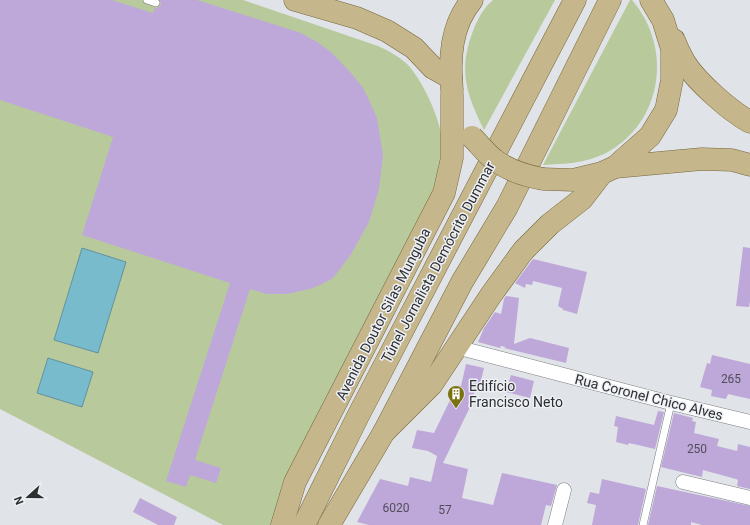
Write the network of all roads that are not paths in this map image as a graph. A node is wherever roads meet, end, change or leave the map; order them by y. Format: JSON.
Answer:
{"nodes":[{"id":1,"x":147,"y":0,"type":"edge"},
{"id":2,"x":295,"y":0,"type":"edge"},
{"id":3,"x":472,"y":0,"type":"edge"},
{"id":4,"x":575,"y":0,"type":"edge"},
{"id":5,"x":610,"y":0,"type":"edge"},
{"id":6,"x":156,"y":3,"type":"dead end"},
{"id":7,"x":658,"y":7,"type":"edge"},
{"id":8,"x":451,"y":86,"type":"junction"},
{"id":9,"x":750,"y":122,"type":"edge"},
{"id":10,"x":750,"y":165,"type":"edge"},
{"id":11,"x":608,"y":170,"type":"junction"},
{"id":12,"x":456,"y":347,"type":"junction"},
{"id":13,"x":671,"y":404,"type":"junction"},
{"id":14,"x":750,"y":422,"type":"edge"},
{"id":15,"x":384,"y":432,"type":"junction"},
{"id":16,"x":683,"y":482,"type":"dead end"},
{"id":17,"x":564,"y":490,"type":"dead end"},
{"id":18,"x":750,"y":498,"type":"edge"},
{"id":19,"x":282,"y":525,"type":"edge"},
{"id":20,"x":304,"y":525,"type":"edge"},
{"id":21,"x":329,"y":525,"type":"edge"},
{"id":22,"x":555,"y":525,"type":"edge"},
{"id":23,"x":643,"y":525,"type":"edge"}],
"edges":[{"from":1,"to":6,"type":"lane"},
{"from":2,"to":8,"type":"main road"},
{"from":3,"to":8,"type":"main road","name":"Avenida Doutor Silas Munguba"},
{"from":4,"to":20,"type":"main road","name":"Túnel Jornalista Demócrito Dummar"},
{"from":5,"to":15,"type":"main road"},
{"from":7,"to":9,"type":"main road"},
{"from":7,"to":11,"type":"main road"},
{"from":8,"to":11,"type":"main road","bridge":true},
{"from":8,"to":19,"type":"main road","name":"Avenida Doutor Silas Munguba"},
{"from":10,"to":11,"type":"main road"},
{"from":11,"to":12,"type":"main road"},
{"from":12,"to":13,"type":"street","name":"Rua Coronel Chico Alves"},
{"from":12,"to":15,"type":"main road"},
{"from":13,"to":14,"type":"street","name":"Rua Coronel Chico Alves"},
{"from":13,"to":23,"type":"lane"},
{"from":15,"to":21,"type":"main road"},
{"from":16,"to":18,"type":"street"},
{"from":17,"to":22,"type":"street"}]}
